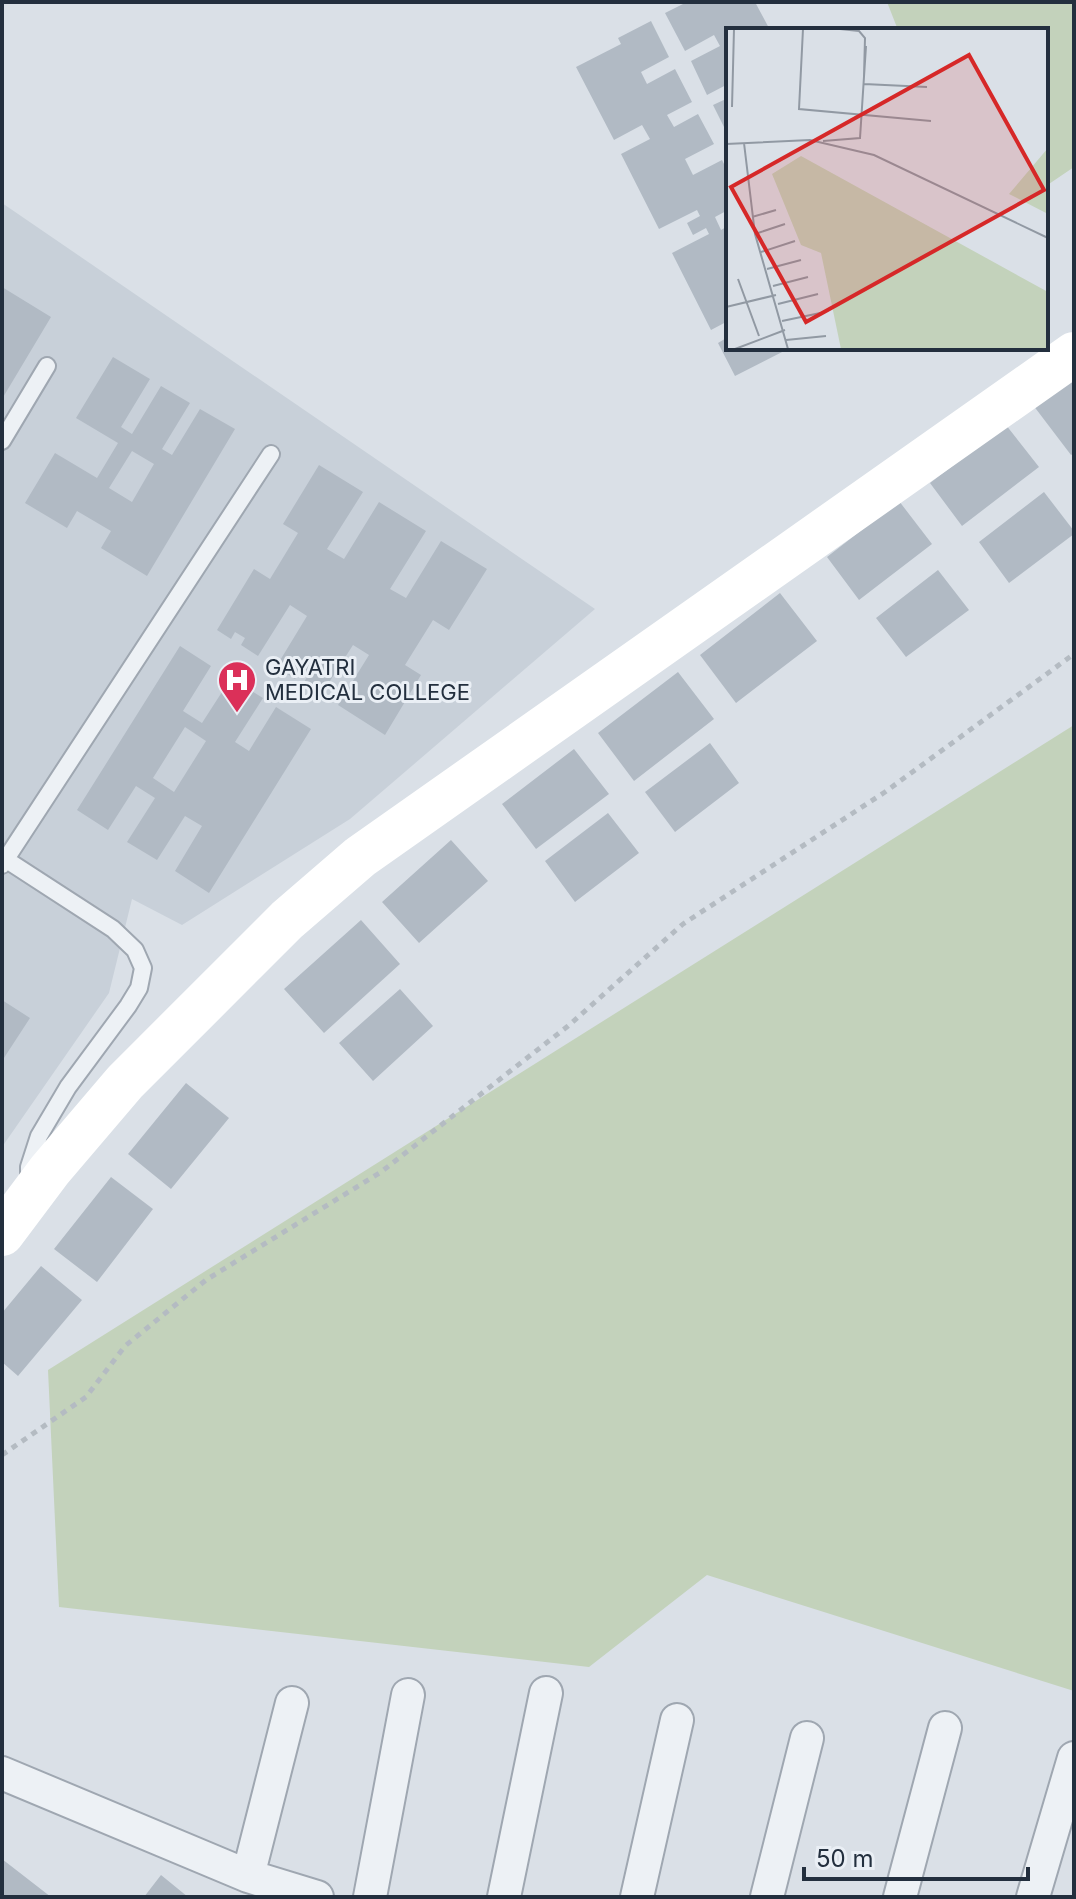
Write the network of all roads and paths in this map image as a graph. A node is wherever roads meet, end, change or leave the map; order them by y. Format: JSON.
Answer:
{"nodes":[{"id":1,"x":1074,"y":354,"type":"edge"},
{"id":2,"x":47,"y":366,"type":"dead end"},
{"id":3,"x":2,"y":441,"type":"edge"},
{"id":4,"x":271,"y":454,"type":"dead end"},
{"id":5,"x":1074,"y":654,"type":"edge"},
{"id":6,"x":3,"y":860,"type":"edge"},
{"id":7,"x":29,"y":1198,"type":"junction"},
{"id":8,"x":2,"y":1234,"type":"edge"},
{"id":9,"x":2,"y":1455,"type":"edge"},
{"id":10,"x":546,"y":1693,"type":"dead end"},
{"id":11,"x":408,"y":1695,"type":"dead end"},
{"id":12,"x":292,"y":1703,"type":"dead end"},
{"id":13,"x":677,"y":1720,"type":"dead end"},
{"id":14,"x":945,"y":1728,"type":"dead end"},
{"id":15,"x":807,"y":1738,"type":"dead end"},
{"id":16,"x":1074,"y":1758,"type":"edge"},
{"id":17,"x":2,"y":1773,"type":"edge"},
{"id":18,"x":248,"y":1876,"type":"junction"},
{"id":19,"x":317,"y":1897,"type":"edge"},
{"id":20,"x":370,"y":1897,"type":"edge"},
{"id":21,"x":504,"y":1897,"type":"edge"},
{"id":22,"x":637,"y":1897,"type":"edge"},
{"id":23,"x":767,"y":1897,"type":"edge"},
{"id":24,"x":900,"y":1897,"type":"edge"},
{"id":25,"x":1033,"y":1897,"type":"edge"}],
"edges":[{"from":1,"to":7,"type":"street"},
{"from":2,"to":3,"type":"lane"},
{"from":4,"to":6,"type":"lane"},
{"from":5,"to":9,"type":"path"},
{"from":6,"to":7,"type":"lane"},
{"from":7,"to":8,"type":"street"},
{"from":10,"to":21,"type":"street"},
{"from":11,"to":20,"type":"street"},
{"from":12,"to":18,"type":"street"},
{"from":13,"to":22,"type":"street"},
{"from":14,"to":24,"type":"street"},
{"from":15,"to":23,"type":"street"},
{"from":16,"to":25,"type":"street"},
{"from":17,"to":18,"type":"street"},
{"from":18,"to":19,"type":"street"}]}
